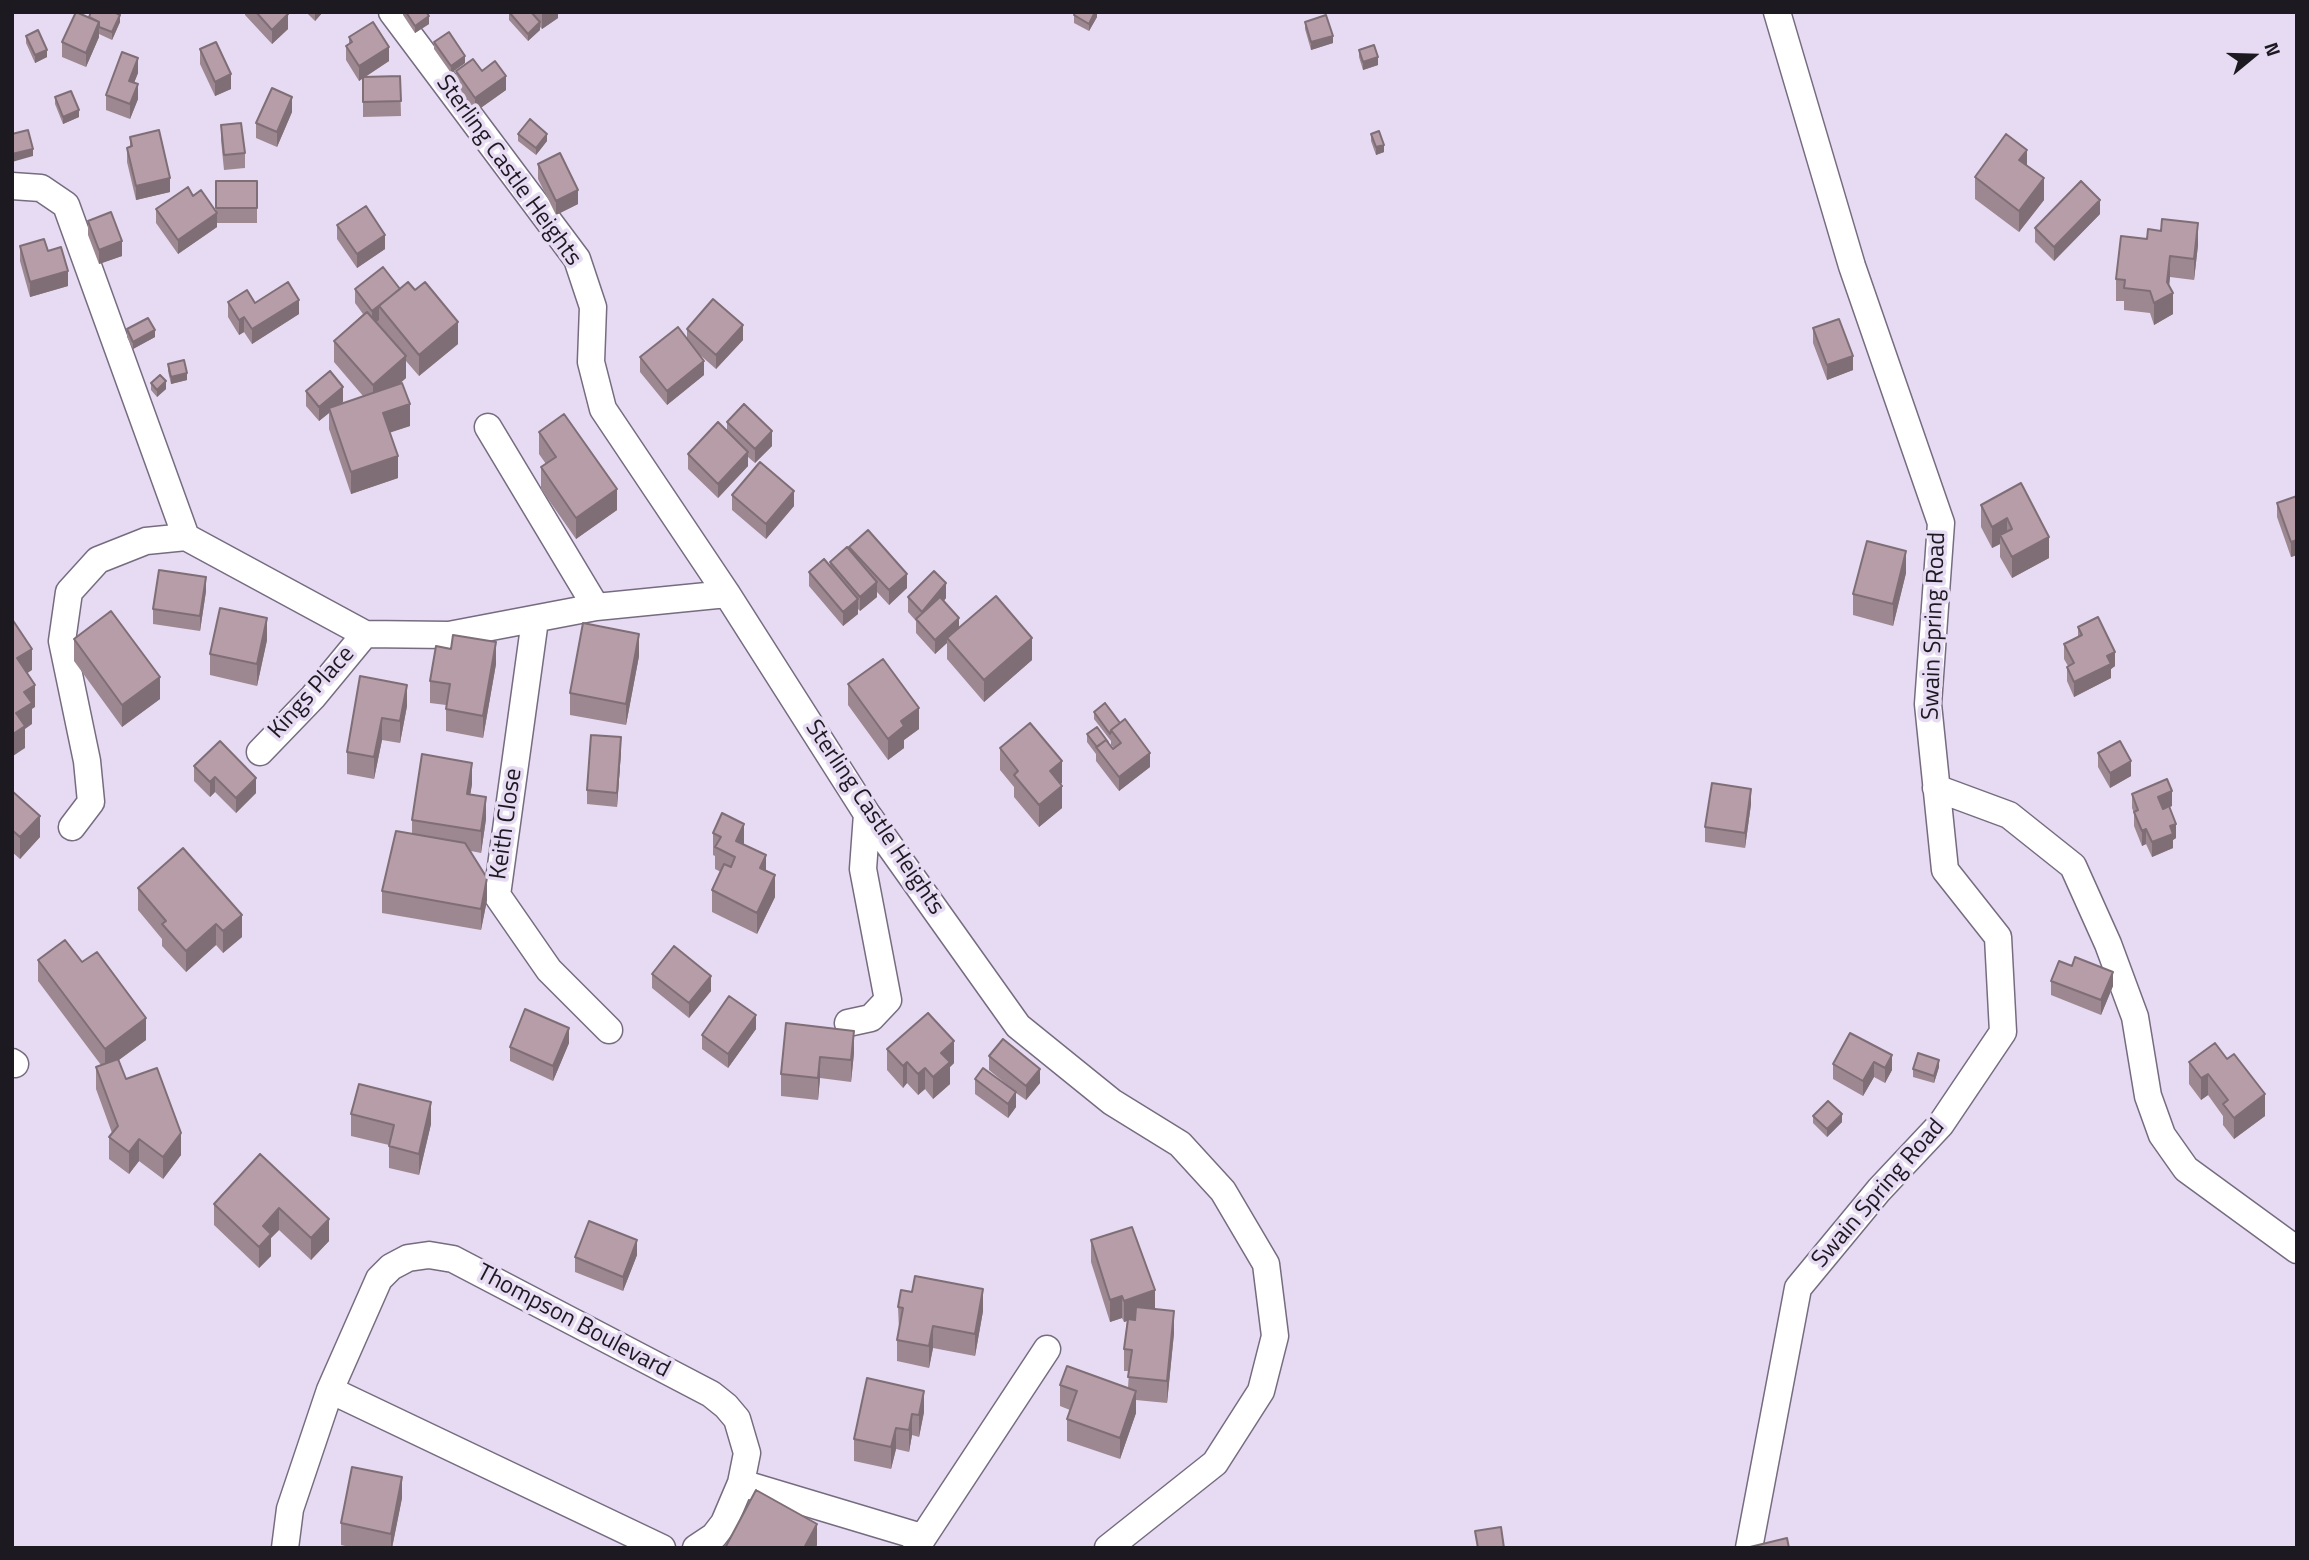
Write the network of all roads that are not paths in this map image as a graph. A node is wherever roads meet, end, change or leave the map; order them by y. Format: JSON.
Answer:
{"nodes":[{"id":1,"x":392,"y":12,"type":"edge"},
{"id":2,"x":1777,"y":12,"type":"edge"},
{"id":3,"x":12,"y":186,"type":"edge"},
{"id":4,"x":488,"y":426,"type":"dead end"},
{"id":5,"x":186,"y":537,"type":"junction"},
{"id":6,"x":727,"y":594,"type":"junction"},
{"id":7,"x":596,"y":607,"type":"junction"},
{"id":8,"x":535,"y":620,"type":"junction"},
{"id":9,"x":365,"y":634,"type":"junction"},
{"id":10,"x":260,"y":752,"type":"dead end"},
{"id":11,"x":1936,"y":788,"type":"junction"},
{"id":12,"x":867,"y":814,"type":"junction"},
{"id":13,"x":72,"y":827,"type":"dead end"},
{"id":14,"x":848,"y":1023,"type":"dead end"},
{"id":15,"x":609,"y":1030,"type":"dead end"},
{"id":16,"x":2297,"y":1250,"type":"edge"},
{"id":17,"x":1047,"y":1349,"type":"dead end"},
{"id":18,"x":330,"y":1390,"type":"junction"},
{"id":19,"x":741,"y":1483,"type":"junction"},
{"id":20,"x":918,"y":1543,"type":"edge"},
{"id":21,"x":285,"y":1548,"type":"edge"},
{"id":22,"x":663,"y":1548,"type":"edge"},
{"id":23,"x":696,"y":1548,"type":"edge"},
{"id":24,"x":1108,"y":1548,"type":"edge"},
{"id":25,"x":1749,"y":1548,"type":"edge"}],
"edges":[{"from":1,"to":6,"type":"street","name":"Sterling Castle Heights"},
{"from":2,"to":11,"type":"street","name":"Swain Spring Road"},
{"from":3,"to":5,"type":"street"},
{"from":4,"to":7,"type":"street"},
{"from":5,"to":9,"type":"street"},
{"from":5,"to":13,"type":"street"},
{"from":6,"to":7,"type":"street"},
{"from":6,"to":12,"type":"street","name":"Sterling Castle Heights"},
{"from":7,"to":8,"type":"street"},
{"from":8,"to":9,"type":"street"},
{"from":8,"to":15,"type":"street","name":"Keith Close"},
{"from":9,"to":10,"type":"street","name":"Kings Place"},
{"from":11,"to":16,"type":"street"},
{"from":11,"to":25,"type":"street","name":"Swain Spring Road"},
{"from":12,"to":14,"type":"street"},
{"from":12,"to":24,"type":"street","name":"Sterling Castle Heights"},
{"from":17,"to":20,"type":"street"},
{"from":18,"to":19,"type":"street","name":"Thompson Boulevard"},
{"from":18,"to":21,"type":"street","name":"Thompson Boulevard"},
{"from":18,"to":22,"type":"street"},
{"from":19,"to":20,"type":"street"},
{"from":19,"to":23,"type":"street","name":"Thompson Boulevard"}]}
